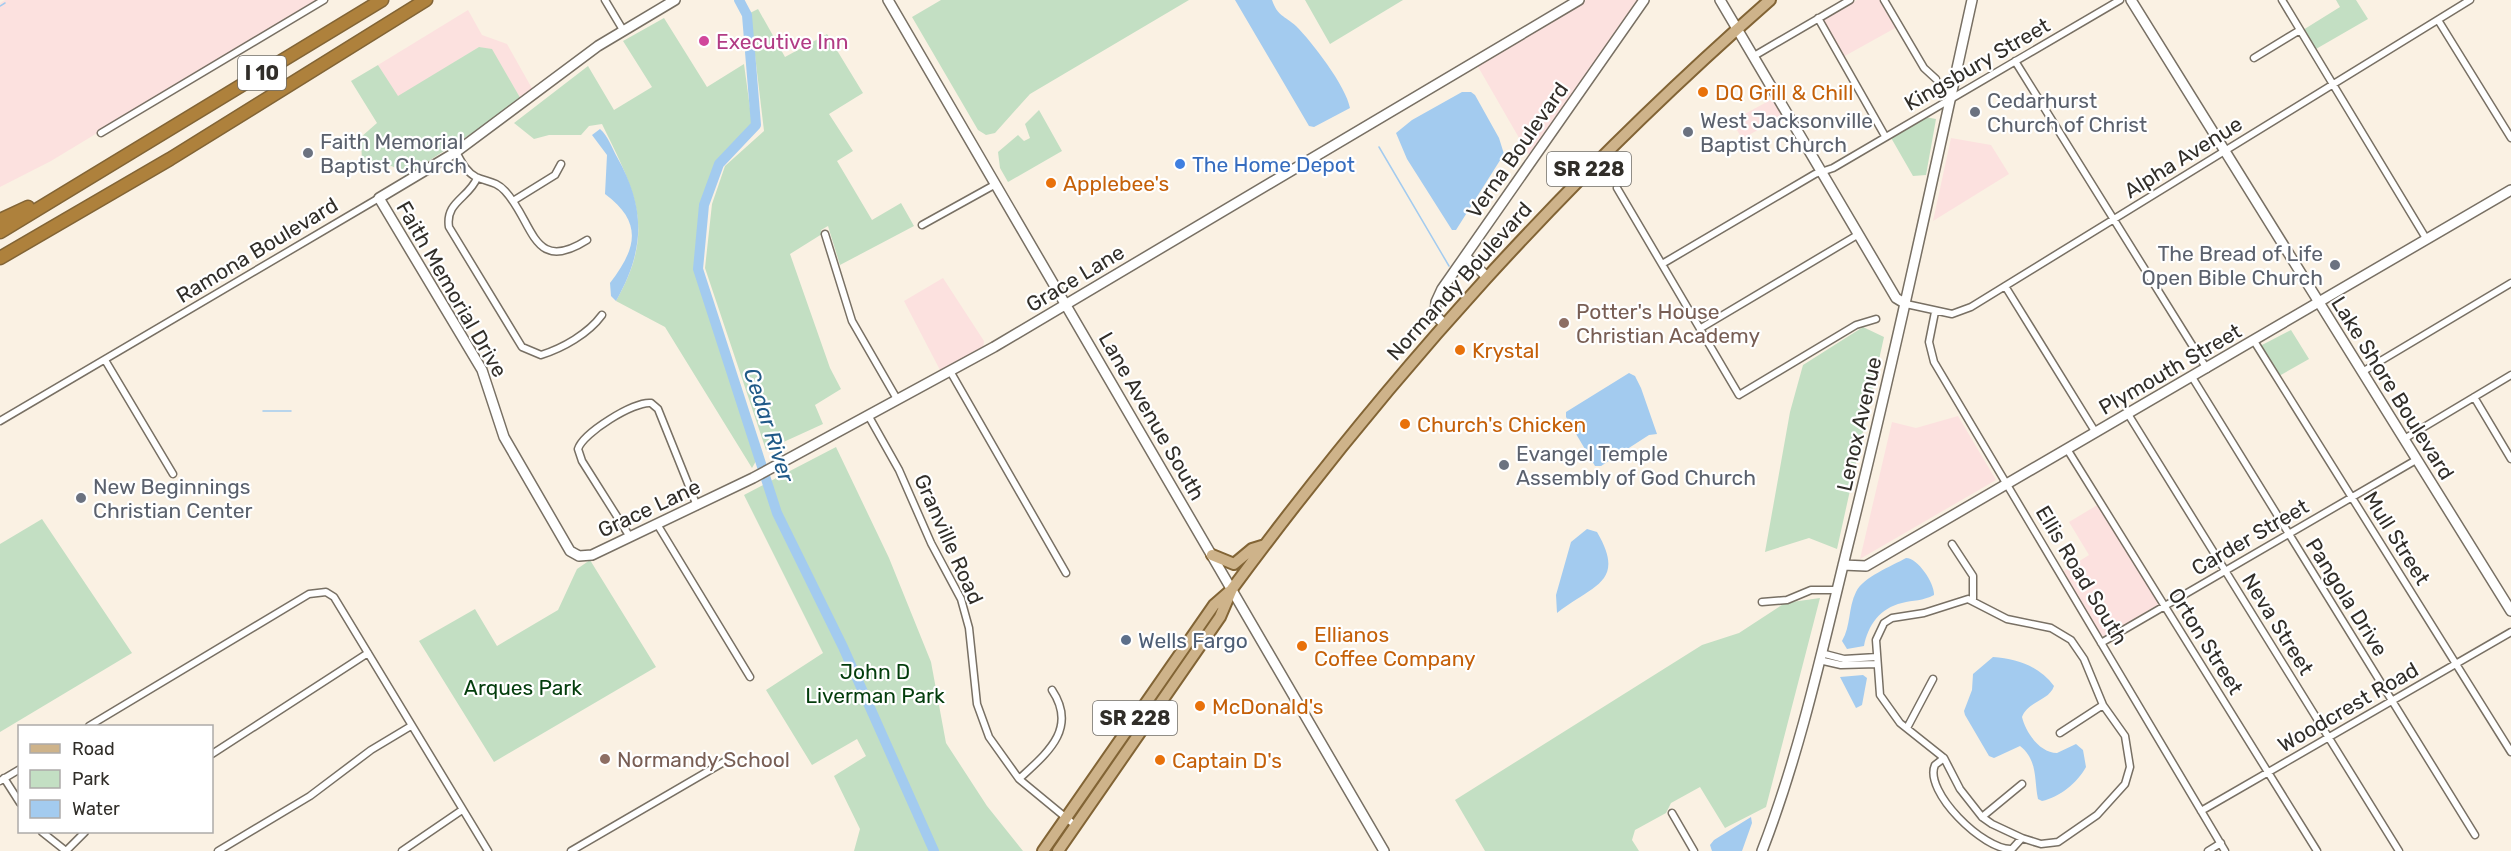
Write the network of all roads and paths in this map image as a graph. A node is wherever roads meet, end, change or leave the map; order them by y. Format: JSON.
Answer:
{"nodes":[{"id":1,"x":324,"y":0,"type":"edge"},
{"id":2,"x":382,"y":0,"type":"edge"},
{"id":3,"x":426,"y":0,"type":"edge"},
{"id":4,"x":605,"y":0,"type":"edge"},
{"id":5,"x":675,"y":0,"type":"edge"},
{"id":6,"x":888,"y":0,"type":"edge"},
{"id":7,"x":1579,"y":0,"type":"edge"},
{"id":8,"x":1644,"y":0,"type":"edge"},
{"id":9,"x":1720,"y":0,"type":"edge"},
{"id":10,"x":1770,"y":0,"type":"edge"},
{"id":11,"x":1850,"y":0,"type":"edge"},
{"id":12,"x":1884,"y":0,"type":"edge"},
{"id":13,"x":1972,"y":0,"type":"edge"},
{"id":14,"x":2120,"y":0,"type":"edge"},
{"id":15,"x":2131,"y":0,"type":"edge"},
{"id":16,"x":2282,"y":0,"type":"edge"},
{"id":17,"x":2470,"y":0,"type":"edge"},
{"id":18,"x":1818,"y":18,"type":"junction"},
{"id":19,"x":2438,"y":20,"type":"junction"},
{"id":20,"x":1737,"y":29,"type":"junction"},
{"id":21,"x":623,"y":30,"type":"junction"},
{"id":22,"x":2300,"y":30,"type":"junction"},
{"id":23,"x":1754,"y":56,"type":"junction"},
{"id":24,"x":2254,"y":58,"type":"dead end"},
{"id":25,"x":2015,"y":62,"type":"junction"},
{"id":26,"x":1936,"y":79,"type":"dead end"},
{"id":27,"x":2333,"y":84,"type":"junction"},
{"id":28,"x":1951,"y":99,"type":"junction"},
{"id":29,"x":101,"y":133,"type":"dead end"},
{"id":30,"x":1885,"y":136,"type":"junction"},
{"id":31,"x":2511,"y":138,"type":"edge"},
{"id":32,"x":2224,"y":150,"type":"junction"},
{"id":33,"x":456,"y":152,"type":"junction"},
{"id":34,"x":561,"y":164,"type":"dead end"},
{"id":35,"x":1822,"y":171,"type":"junction"},
{"id":36,"x":477,"y":178,"type":"junction"},
{"id":37,"x":996,"y":184,"type":"junction"},
{"id":38,"x":1617,"y":188,"type":"dead end"},
{"id":39,"x":2511,"y":190,"type":"edge"},
{"id":40,"x":63,"y":194,"type":"junction"},
{"id":41,"x":379,"y":198,"type":"junction"},
{"id":42,"x":513,"y":201,"type":"junction"},
{"id":43,"x":2114,"y":219,"type":"junction"},
{"id":44,"x":0,"y":220,"type":"edge"},
{"id":45,"x":922,"y":225,"type":"dead end"},
{"id":46,"x":0,"y":232,"type":"edge"},
{"id":47,"x":825,"y":234,"type":"dead end"},
{"id":48,"x":1859,"y":234,"type":"junction"},
{"id":49,"x":587,"y":240,"type":"dead end"},
{"id":50,"x":2427,"y":240,"type":"junction"},
{"id":51,"x":1465,"y":256,"type":"junction"},
{"id":52,"x":0,"y":260,"type":"edge"},
{"id":53,"x":1662,"y":264,"type":"junction"},
{"id":54,"x":1486,"y":276,"type":"junction"},
{"id":55,"x":2511,"y":284,"type":"edge"},
{"id":56,"x":2005,"y":286,"type":"junction"},
{"id":57,"x":1906,"y":304,"type":"junction"},
{"id":58,"x":2319,"y":304,"type":"junction"},
{"id":59,"x":1066,"y":306,"type":"junction"},
{"id":60,"x":1935,"y":312,"type":"junction"},
{"id":61,"x":602,"y":315,"type":"dead end"},
{"id":62,"x":1876,"y":319,"type":"dead end"},
{"id":63,"x":1443,"y":323,"type":"junction"},
{"id":64,"x":1701,"y":328,"type":"junction"},
{"id":65,"x":2254,"y":341,"type":"junction"},
{"id":66,"x":105,"y":360,"type":"junction"},
{"id":67,"x":2207,"y":369,"type":"junction"},
{"id":68,"x":950,"y":371,"type":"junction"},
{"id":69,"x":2362,"y":372,"type":"junction"},
{"id":70,"x":2511,"y":375,"type":"edge"},
{"id":71,"x":2192,"y":377,"type":"junction"},
{"id":72,"x":2474,"y":397,"type":"junction"},
{"id":73,"x":897,"y":399,"type":"junction"},
{"id":74,"x":2128,"y":414,"type":"junction"},
{"id":75,"x":868,"y":415,"type":"junction"},
{"id":76,"x":0,"y":421,"type":"edge"},
{"id":77,"x":2096,"y":433,"type":"junction"},
{"id":78,"x":2404,"y":439,"type":"junction"},
{"id":79,"x":2067,"y":449,"type":"junction"},
{"id":80,"x":2511,"y":459,"type":"edge"},
{"id":81,"x":2416,"y":460,"type":"junction"},
{"id":82,"x":173,"y":474,"type":"dead end"},
{"id":83,"x":2007,"y":484,"type":"junction"},
{"id":84,"x":2352,"y":497,"type":"junction"},
{"id":85,"x":697,"y":506,"type":"junction"},
{"id":86,"x":657,"y":524,"type":"junction"},
{"id":87,"x":2288,"y":534,"type":"junction"},
{"id":88,"x":630,"y":537,"type":"junction"},
{"id":89,"x":1952,"y":544,"type":"dead end"},
{"id":90,"x":1265,"y":545,"type":"junction"},
{"id":91,"x":575,"y":555,"type":"joint"},
{"id":92,"x":1212,"y":555,"type":"junction"},
{"id":93,"x":1843,"y":565,"type":"junction"},
{"id":94,"x":2225,"y":570,"type":"junction"},
{"id":95,"x":1066,"y":573,"type":"dead end"},
{"id":96,"x":1232,"y":589,"type":"junction"},
{"id":97,"x":1837,"y":590,"type":"junction"},
{"id":98,"x":1973,"y":599,"type":"junction"},
{"id":99,"x":1762,"y":602,"type":"dead end"},
{"id":100,"x":2164,"y":605,"type":"junction"},
{"id":101,"x":2511,"y":611,"type":"edge"},
{"id":102,"x":2511,"y":632,"type":"edge"},
{"id":103,"x":2101,"y":642,"type":"junction"},
{"id":104,"x":368,"y":653,"type":"junction"},
{"id":105,"x":1820,"y":656,"type":"junction"},
{"id":106,"x":1876,"y":657,"type":"junction"},
{"id":107,"x":1877,"y":664,"type":"junction"},
{"id":108,"x":2456,"y":664,"type":"junction"},
{"id":109,"x":750,"y":677,"type":"dead end"},
{"id":110,"x":1933,"y":679,"type":"dead end"},
{"id":111,"x":1052,"y":690,"type":"dead end"},
{"id":112,"x":2393,"y":701,"type":"junction"},
{"id":113,"x":2103,"y":705,"type":"junction"},
{"id":114,"x":91,"y":725,"type":"edge"},
{"id":115,"x":411,"y":726,"type":"junction"},
{"id":116,"x":1907,"y":728,"type":"junction"},
{"id":117,"x":2060,"y":733,"type":"dead end"},
{"id":118,"x":2329,"y":737,"type":"junction"},
{"id":119,"x":2511,"y":752,"type":"edge"},
{"id":120,"x":213,"y":753,"type":"edge"},
{"id":121,"x":1944,"y":758,"type":"junction"},
{"id":122,"x":729,"y":759,"type":"dead end"},
{"id":123,"x":18,"y":770,"type":"edge"},
{"id":124,"x":2268,"y":772,"type":"junction"},
{"id":125,"x":2,"y":779,"type":"edge"},
{"id":126,"x":1019,"y":779,"type":"junction"},
{"id":127,"x":2022,"y":784,"type":"dead end"},
{"id":128,"x":18,"y":800,"type":"edge"},
{"id":129,"x":462,"y":810,"type":"junction"},
{"id":130,"x":2201,"y":811,"type":"junction"},
{"id":131,"x":1672,"y":813,"type":"dead end"},
{"id":132,"x":1982,"y":817,"type":"junction"},
{"id":133,"x":1066,"y":819,"type":"junction"},
{"id":134,"x":1076,"y":826,"type":"junction"},
{"id":135,"x":44,"y":833,"type":"edge"},
{"id":136,"x":83,"y":833,"type":"edge"},
{"id":137,"x":2475,"y":835,"type":"dead end"},
{"id":138,"x":2022,"y":838,"type":"junction"},
{"id":139,"x":2221,"y":843,"type":"junction"},
{"id":140,"x":66,"y":851,"type":"edge"},
{"id":141,"x":218,"y":851,"type":"edge"},
{"id":142,"x":402,"y":851,"type":"edge"},
{"id":143,"x":488,"y":851,"type":"edge"},
{"id":144,"x":571,"y":851,"type":"edge"},
{"id":145,"x":1043,"y":851,"type":"edge"},
{"id":146,"x":1059,"y":851,"type":"edge"},
{"id":147,"x":1384,"y":851,"type":"edge"},
{"id":148,"x":1694,"y":851,"type":"edge"},
{"id":149,"x":1762,"y":851,"type":"edge"},
{"id":150,"x":2208,"y":851,"type":"edge"},
{"id":151,"x":2225,"y":851,"type":"edge"},
{"id":152,"x":2317,"y":851,"type":"edge"},
{"id":153,"x":2399,"y":851,"type":"edge"}],
"edges":[{"from":1,"to":29,"type":"street"},
{"from":2,"to":40,"type":"highway","number":"I 10"},
{"from":3,"to":52,"type":"highway","number":"I 10"},
{"from":4,"to":21,"type":"street"},
{"from":5,"to":21,"type":"street","name":"Ramona Boulevard"},
{"from":6,"to":37,"type":"street","name":"Lane Avenue South"},
{"from":7,"to":59,"type":"street","name":"Grace Lane"},
{"from":8,"to":51,"type":"street","name":"Verna Boulevard"},
{"from":9,"to":20,"type":"street"},
{"from":10,"to":20,"type":"main road","name":"Normandy Boulevard","number":"SR 228"},
{"from":11,"to":18,"type":"street"},
{"from":12,"to":26,"type":"street"},
{"from":13,"to":28,"type":"street","name":"Lenox Avenue"},
{"from":14,"to":25,"type":"street","name":"Kingsbury Street"},
{"from":15,"to":32,"type":"street","name":"Lake Shore Boulevard"},
{"from":16,"to":22,"type":"street"},
{"from":17,"to":19,"type":"street","name":"Alpha Avenue"},
{"from":18,"to":23,"type":"street"},
{"from":18,"to":30,"type":"street"},
{"from":19,"to":27,"type":"street","name":"Alpha Avenue"},
{"from":19,"to":31,"type":"street"},
{"from":20,"to":23,"type":"street"},
{"from":20,"to":54,"type":"main road","name":"Normandy Boulevard","number":"SR 228"},
{"from":21,"to":33,"type":"street","name":"Ramona Boulevard"},
{"from":22,"to":24,"type":"street"},
{"from":22,"to":27,"type":"street"},
{"from":23,"to":35,"type":"street"},
{"from":25,"to":28,"type":"street","name":"Kingsbury Street"},
{"from":25,"to":43,"type":"street"},
{"from":27,"to":32,"type":"street","name":"Alpha Avenue"},
{"from":27,"to":50,"type":"street"},
{"from":28,"to":30,"type":"street","name":"Kingsbury Street"},
{"from":28,"to":57,"type":"street","name":"Lenox Avenue"},
{"from":30,"to":35,"type":"street","name":"Kingsbury Street"},
{"from":32,"to":43,"type":"street","name":"Alpha Avenue"},
{"from":32,"to":58,"type":"street","name":"Lake Shore Boulevard"},
{"from":33,"to":36,"type":"street"},
{"from":33,"to":41,"type":"street","name":"Ramona Boulevard"},
{"from":34,"to":42,"type":"street"},
{"from":35,"to":48,"type":"street"},
{"from":35,"to":53,"type":"street","name":"Kingsbury Street"},
{"from":36,"to":42,"type":"street"},
{"from":36,"to":61,"type":"street"},
{"from":37,"to":45,"type":"street"},
{"from":37,"to":59,"type":"street","name":"Lane Avenue South"},
{"from":38,"to":53,"type":"street"},
{"from":39,"to":50,"type":"street","name":"Plymouth Street"},
{"from":40,"to":44,"type":"highway"},
{"from":40,"to":46,"type":"highway","number":"I 10"},
{"from":41,"to":66,"type":"street","name":"Ramona Boulevard"},
{"from":41,"to":91,"type":"street","name":"Faith Memorial Drive"},
{"from":42,"to":49,"type":"street"},
{"from":43,"to":56,"type":"street","name":"Alpha Avenue"},
{"from":43,"to":67,"type":"street"},
{"from":47,"to":73,"type":"street"},
{"from":48,"to":57,"type":"street"},
{"from":48,"to":64,"type":"street"},
{"from":50,"to":58,"type":"street","name":"Plymouth Street"},
{"from":51,"to":54,"type":"street"},
{"from":51,"to":63,"type":"street","name":"Verna Boulevard"},
{"from":53,"to":64,"type":"street"},
{"from":54,"to":63,"type":"main road","name":"Normandy Boulevard","number":"SR 228"},
{"from":55,"to":69,"type":"street"},
{"from":56,"to":60,"type":"street","name":"Alpha Avenue"},
{"from":56,"to":77,"type":"street"},
{"from":57,"to":60,"type":"street","name":"Alpha Avenue"},
{"from":57,"to":93,"type":"street","name":"Lenox Avenue"},
{"from":58,"to":65,"type":"street","name":"Plymouth Street"},
{"from":58,"to":69,"type":"street","name":"Lake Shore Boulevard"},
{"from":59,"to":68,"type":"street","name":"Grace Lane"},
{"from":59,"to":92,"type":"street","name":"Lane Avenue South"},
{"from":60,"to":83,"type":"street","name":"Ellis Road South"},
{"from":62,"to":64,"type":"street"},
{"from":63,"to":90,"type":"main road","name":"Normandy Boulevard","number":"SR 228"},
{"from":65,"to":67,"type":"street","name":"Plymouth Street"},
{"from":65,"to":84,"type":"street","name":"Mull Street"},
{"from":66,"to":76,"type":"street","name":"Ramona Boulevard"},
{"from":66,"to":82,"type":"street"},
{"from":67,"to":71,"type":"street","name":"Plymouth Street"},
{"from":68,"to":73,"type":"street","name":"Grace Lane"},
{"from":68,"to":95,"type":"street"},
{"from":69,"to":78,"type":"street","name":"Lake Shore Boulevard"},
{"from":70,"to":72,"type":"street"},
{"from":71,"to":74,"type":"street","name":"Plymouth Street"},
{"from":71,"to":87,"type":"street","name":"Pangola Drive"},
{"from":72,"to":78,"type":"street"},
{"from":72,"to":80,"type":"street"},
{"from":73,"to":75,"type":"street","name":"Grace Lane"},
{"from":74,"to":77,"type":"street","name":"Plymouth Street"},
{"from":74,"to":94,"type":"street","name":"Neva Street"},
{"from":75,"to":85,"type":"street","name":"Grace Lane"},
{"from":75,"to":126,"type":"street","name":"Granville Road"},
{"from":77,"to":79,"type":"street","name":"Plymouth Street"},
{"from":78,"to":81,"type":"street","name":"Lake Shore Boulevard"},
{"from":79,"to":83,"type":"street","name":"Plymouth Street"},
{"from":79,"to":100,"type":"street","name":"Orton Street"},
{"from":81,"to":84,"type":"street","name":"Carder Street"},
{"from":81,"to":101,"type":"street","name":"Lake Shore Boulevard"},
{"from":83,"to":93,"type":"street","name":"Plymouth Street"},
{"from":83,"to":103,"type":"street","name":"Ellis Road South"},
{"from":84,"to":87,"type":"street","name":"Carder Street"},
{"from":84,"to":108,"type":"street","name":"Mull Street"},
{"from":85,"to":86,"type":"street","name":"Grace Lane"},
{"from":85,"to":88,"type":"street"},
{"from":86,"to":88,"type":"street","name":"Grace Lane"},
{"from":86,"to":109,"type":"street"},
{"from":87,"to":94,"type":"street","name":"Carder Street"},
{"from":87,"to":112,"type":"street","name":"Pangola Drive"},
{"from":88,"to":91,"type":"street","name":"Grace Lane"},
{"from":89,"to":98,"type":"street"},
{"from":90,"to":92,"type":"main road"},
{"from":90,"to":96,"type":"main road","name":"Normandy Boulevard","number":"SR 228"},
{"from":92,"to":96,"type":"street","name":"Lane Avenue South"},
{"from":93,"to":97,"type":"street","name":"Lenox Avenue"},
{"from":94,"to":100,"type":"street","name":"Carder Street"},
{"from":94,"to":118,"type":"street","name":"Neva Street"},
{"from":96,"to":133,"type":"main road","name":"Normandy Boulevard","number":"SR 228"},
{"from":96,"to":134,"type":"main road","name":"Normandy Boulevard","number":"SR 228"},
{"from":96,"to":147,"type":"street","name":"Lane Avenue South"},
{"from":97,"to":99,"type":"street"},
{"from":97,"to":105,"type":"street","name":"Lenox Avenue"},
{"from":98,"to":106,"type":"street"},
{"from":98,"to":113,"type":"street"},
{"from":100,"to":103,"type":"street","name":"Carder Street"},
{"from":100,"to":124,"type":"street","name":"Orton Street"},
{"from":102,"to":108,"type":"street","name":"Woodcrest Road"},
{"from":103,"to":130,"type":"street","name":"Ellis Road South"},
{"from":104,"to":114,"type":"street"},
{"from":104,"to":115,"type":"street"},
{"from":104,"to":120,"type":"street"},
{"from":105,"to":106,"type":"street"},
{"from":105,"to":107,"type":"street"},
{"from":105,"to":149,"type":"street","name":"Lenox Avenue"},
{"from":106,"to":107,"type":"street"},
{"from":107,"to":116,"type":"street"},
{"from":108,"to":112,"type":"street","name":"Woodcrest Road"},
{"from":108,"to":119,"type":"street","name":"Mull Street"},
{"from":110,"to":116,"type":"street"},
{"from":111,"to":126,"type":"street"},
{"from":112,"to":118,"type":"street","name":"Woodcrest Road"},
{"from":112,"to":137,"type":"street","name":"Pangola Drive"},
{"from":113,"to":117,"type":"street"},
{"from":113,"to":138,"type":"street"},
{"from":115,"to":129,"type":"street"},
{"from":115,"to":141,"type":"street"},
{"from":116,"to":121,"type":"street"},
{"from":118,"to":124,"type":"street","name":"Woodcrest Road"},
{"from":118,"to":153,"type":"street","name":"Neva Street"},
{"from":121,"to":132,"type":"street"},
{"from":121,"to":138,"type":"street"},
{"from":122,"to":144,"type":"street"},
{"from":123,"to":125,"type":"street"},
{"from":124,"to":130,"type":"street","name":"Woodcrest Road"},
{"from":124,"to":152,"type":"street","name":"Orton Street"},
{"from":125,"to":128,"type":"street"},
{"from":126,"to":133,"type":"street","name":"Granville Road"},
{"from":127,"to":132,"type":"street"},
{"from":129,"to":142,"type":"street"},
{"from":129,"to":143,"type":"street"},
{"from":130,"to":139,"type":"street","name":"Ellis Road South"},
{"from":131,"to":148,"type":"street"},
{"from":132,"to":138,"type":"street"},
{"from":133,"to":134,"type":"street","name":"Granville Road"},
{"from":133,"to":145,"type":"main road","name":"Normandy Boulevard","number":"SR 228"},
{"from":134,"to":146,"type":"main road","name":"Normandy Boulevard","number":"SR 228"},
{"from":135,"to":140,"type":"street"},
{"from":136,"to":140,"type":"street"},
{"from":139,"to":150,"type":"street"},
{"from":139,"to":151,"type":"street","name":"Ellis Road South"}]}
